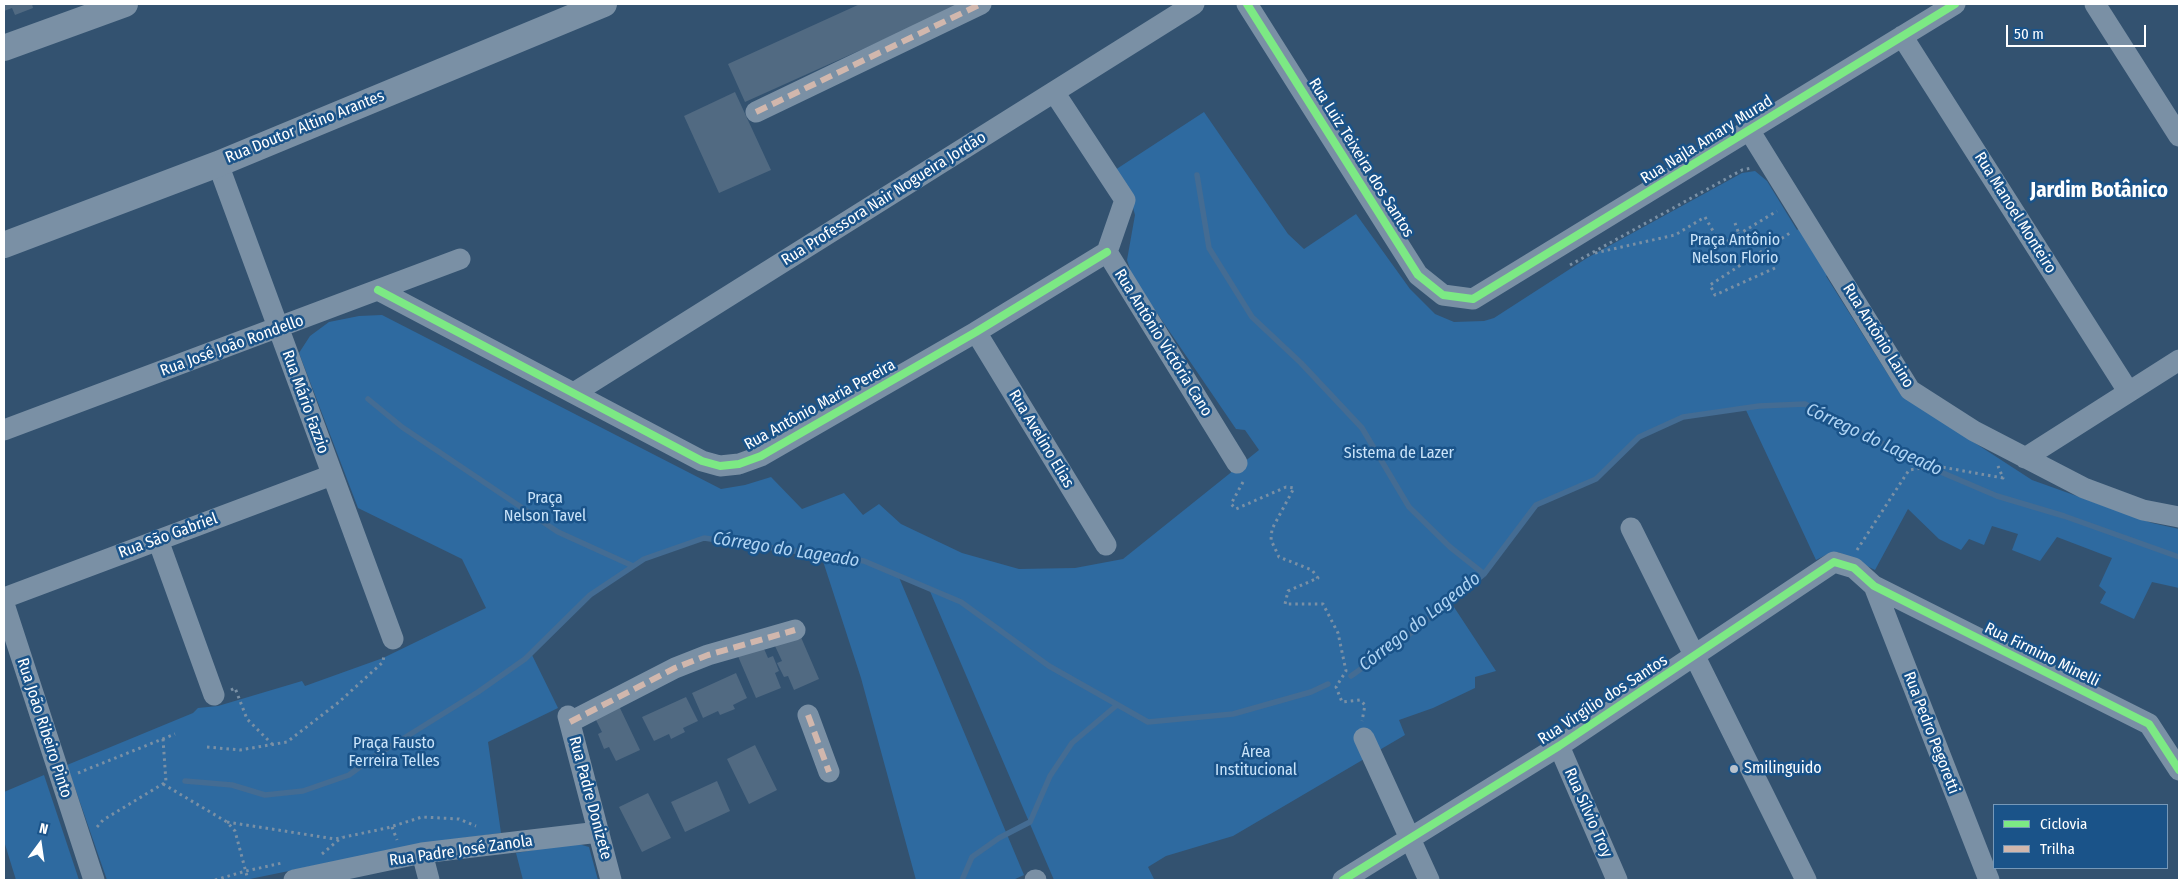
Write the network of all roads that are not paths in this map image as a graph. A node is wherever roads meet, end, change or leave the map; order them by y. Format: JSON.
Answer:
{"nodes":[{"id":1,"x":126,"y":4,"type":"edge"},
{"id":2,"x":604,"y":4,"type":"edge"},
{"id":3,"x":981,"y":4,"type":"edge"},
{"id":4,"x":1194,"y":4,"type":"edge"},
{"id":5,"x":1247,"y":4,"type":"edge"},
{"id":6,"x":1955,"y":4,"type":"edge"},
{"id":7,"x":2096,"y":4,"type":"edge"},
{"id":8,"x":1902,"y":36,"type":"junction"},
{"id":9,"x":4,"y":48,"type":"edge"},
{"id":10,"x":1054,"y":92,"type":"junction"},
{"id":11,"x":756,"y":112,"type":"dead end"},
{"id":12,"x":1749,"y":130,"type":"junction"},
{"id":13,"x":2179,"y":136,"type":"edge"},
{"id":14,"x":218,"y":164,"type":"junction"},
{"id":15,"x":4,"y":245,"type":"edge"},
{"id":16,"x":1107,"y":252,"type":"junction"},
{"id":17,"x":460,"y":259,"type":"dead end"},
{"id":18,"x":378,"y":290,"type":"junction"},
{"id":19,"x":1473,"y":299,"type":"joint"},
{"id":20,"x":278,"y":329,"type":"junction"},
{"id":21,"x":976,"y":332,"type":"junction"},
{"id":22,"x":2179,"y":360,"type":"edge"},
{"id":23,"x":2128,"y":391,"type":"junction"},
{"id":24,"x":574,"y":393,"type":"junction"},
{"id":25,"x":4,"y":430,"type":"edge"},
{"id":26,"x":2025,"y":458,"type":"junction"},
{"id":27,"x":1241,"y":471,"type":"road end"},
{"id":28,"x":332,"y":475,"type":"junction"},
{"id":29,"x":2179,"y":517,"type":"edge"},
{"id":30,"x":1632,"y":528,"type":"dead end"},
{"id":31,"x":158,"y":540,"type":"junction"},
{"id":32,"x":1106,"y":545,"type":"dead end"},
{"id":33,"x":1874,"y":586,"type":"junction"},
{"id":34,"x":4,"y":598,"type":"edge"},
{"id":35,"x":4,"y":604,"type":"edge"},
{"id":36,"x":795,"y":630,"type":"dead end"},
{"id":37,"x":393,"y":639,"type":"road end"},
{"id":38,"x":1695,"y":656,"type":"junction"},
{"id":39,"x":214,"y":695,"type":"dead end"},
{"id":40,"x":808,"y":715,"type":"dead end"},
{"id":41,"x":2149,"y":724,"type":"junction"},
{"id":42,"x":1364,"y":738,"type":"road end"},
{"id":43,"x":2179,"y":738,"type":"edge"},
{"id":44,"x":1558,"y":746,"type":"junction"},
{"id":45,"x":2179,"y":770,"type":"edge"},
{"id":46,"x":829,"y":772,"type":"dead end"},
{"id":47,"x":599,"y":832,"type":"junction"},
{"id":48,"x":1411,"y":838,"type":"junction"},
{"id":49,"x":422,"y":853,"type":"junction"},
{"id":50,"x":288,"y":872,"type":"edge"},
{"id":51,"x":1983,"y":878,"type":"edge"},
{"id":52,"x":94,"y":880,"type":"edge"},
{"id":53,"x":429,"y":880,"type":"edge"},
{"id":54,"x":612,"y":880,"type":"edge"},
{"id":55,"x":1343,"y":880,"type":"edge"},
{"id":56,"x":1429,"y":880,"type":"edge"},
{"id":57,"x":1617,"y":880,"type":"edge"},
{"id":58,"x":1806,"y":880,"type":"edge"}],
"edges":[{"from":1,"to":9,"type":"street"},
{"from":2,"to":14,"type":"street","name":"Rua Doutor Altino Arantes"},
{"from":3,"to":11,"type":"street"},
{"from":4,"to":10,"type":"street","name":"Rua Professora Nair Nogueira Jordão"},
{"from":5,"to":19,"type":"street","name":"Rua Luiz Teixeira dos Santos"},
{"from":6,"to":8,"type":"street","name":"Rua Najla Amary Murad"},
{"from":7,"to":13,"type":"street"},
{"from":8,"to":12,"type":"street","name":"Rua Najla Amary Murad"},
{"from":8,"to":23,"type":"street","name":"Rua Manoel Monteiro"},
{"from":10,"to":16,"type":"street","name":"Rua Antônio Victória Cano"},
{"from":10,"to":24,"type":"street","name":"Rua Professora Nair Nogueira Jordão"},
{"from":12,"to":19,"type":"street","name":"Rua Najla Amary Murad"},
{"from":12,"to":26,"type":"street","name":"Rua Antônio Laino"},
{"from":14,"to":15,"type":"street","name":"Rua Doutor Altino Arantes"},
{"from":14,"to":20,"type":"street","name":"Rua Mário Fazzio"},
{"from":16,"to":21,"type":"street","name":"Rua Antônio Maria Pereira"},
{"from":16,"to":27,"type":"street","name":"Rua Antônio Victória Cano"},
{"from":17,"to":18,"type":"street","name":"Rua José João Rondello"},
{"from":18,"to":20,"type":"street","name":"Rua José João Rondello"},
{"from":18,"to":24,"type":"street","name":"Rua Antônio Maria Pereira"},
{"from":20,"to":25,"type":"street","name":"Rua José João Rondello"},
{"from":20,"to":28,"type":"street","name":"Rua Mário Fazzio"},
{"from":21,"to":24,"type":"street","name":"Rua Antônio Maria Pereira"},
{"from":21,"to":32,"type":"street","name":"Rua Avelino Elias"},
{"from":22,"to":23,"type":"street"},
{"from":23,"to":26,"type":"street"},
{"from":26,"to":29,"type":"street","name":"Rua Antônio Laino"},
{"from":28,"to":31,"type":"street","name":"Rua São Gabriel"},
{"from":28,"to":37,"type":"street","name":"Rua Mário Fazzio"},
{"from":30,"to":38,"type":"street"},
{"from":31,"to":34,"type":"street","name":"Rua São Gabriel"},
{"from":31,"to":39,"type":"street"},
{"from":33,"to":38,"type":"street","name":"Rua Virgílio dos Santos"},
{"from":33,"to":41,"type":"street","name":"Rua Firmino Minelli"},
{"from":33,"to":51,"type":"street","name":"Rua Pedro Pegoretti"},
{"from":35,"to":52,"type":"street","name":"Rua João Ribeiro Pinto"},
{"from":36,"to":47,"type":"street","name":"Rua Padre Donizete"},
{"from":38,"to":44,"type":"street","name":"Rua Virgílio dos Santos"},
{"from":38,"to":58,"type":"street"},
{"from":40,"to":46,"type":"street"},
{"from":41,"to":43,"type":"street","name":"Rua Firmino Minelli"},
{"from":41,"to":45,"type":"street"},
{"from":42,"to":48,"type":"street"},
{"from":44,"to":48,"type":"street","name":"Rua Virgílio dos Santos"},
{"from":44,"to":57,"type":"street","name":"Rua Sílvio Troy"},
{"from":47,"to":49,"type":"street","name":"Rua Padre José Zanola"},
{"from":47,"to":54,"type":"street","name":"Rua Padre Donizete"},
{"from":48,"to":55,"type":"street","name":"Rua Virgílio dos Santos"},
{"from":48,"to":56,"type":"street"},
{"from":49,"to":50,"type":"street","name":"Rua Padre José Zanola"},
{"from":49,"to":53,"type":"street"}]}
